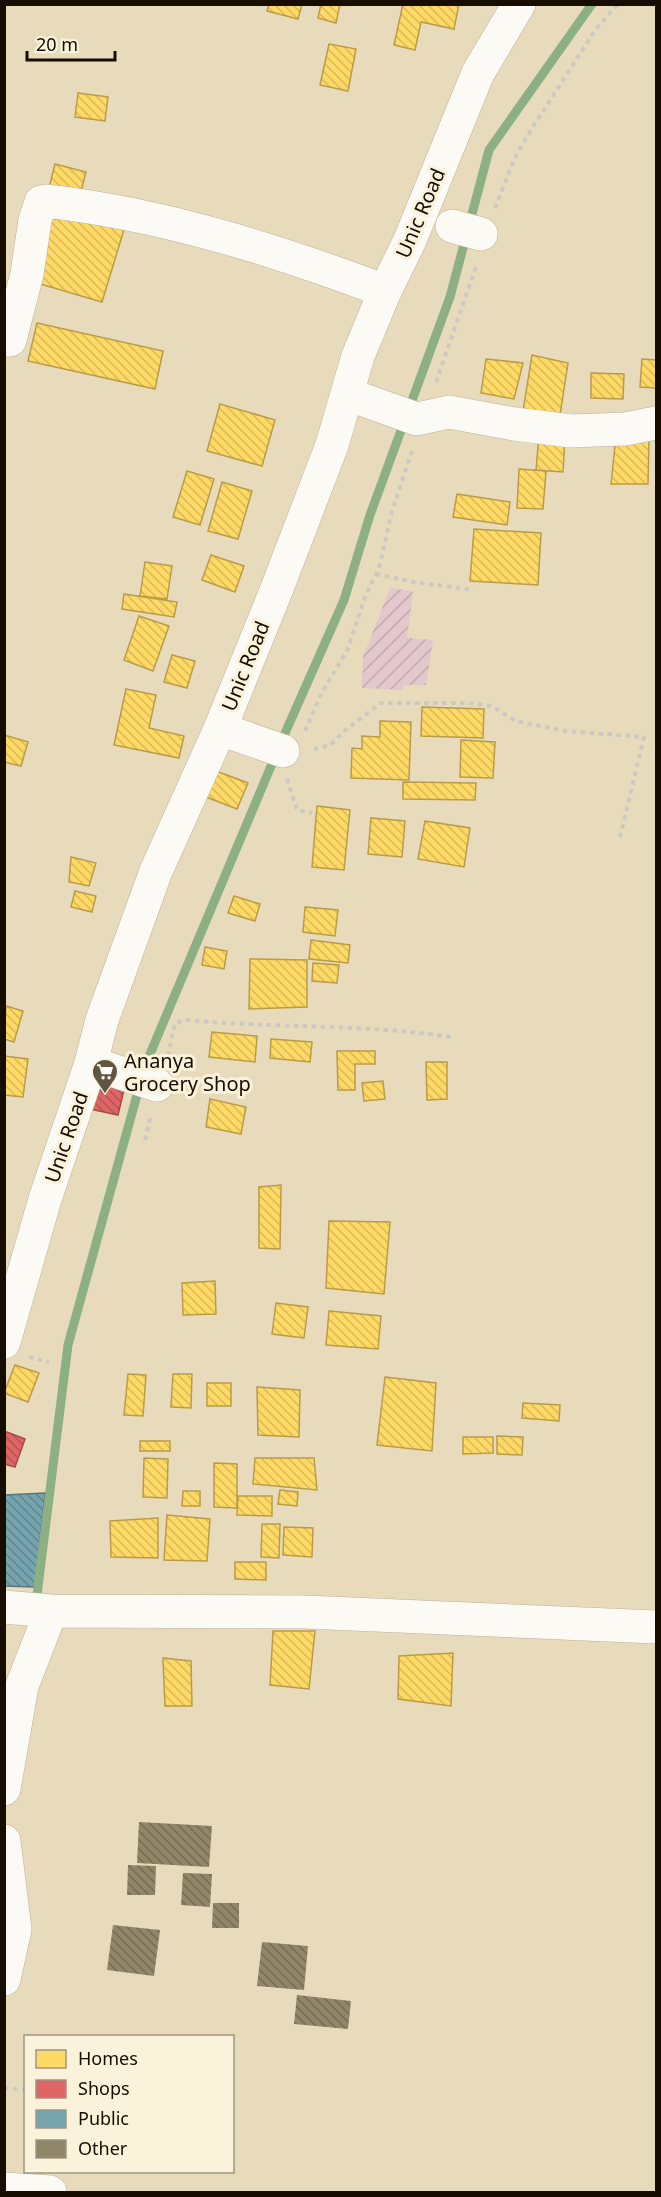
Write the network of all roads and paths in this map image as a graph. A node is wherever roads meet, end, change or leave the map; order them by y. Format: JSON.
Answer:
{"nodes":[{"id":1,"x":519,"y":4,"type":"edge"},
{"id":2,"x":618,"y":4,"type":"edge"},
{"id":3,"x":385,"y":291,"type":"junction"},
{"id":4,"x":10,"y":340,"type":"dead end"},
{"id":5,"x":347,"y":394,"type":"junction"},
{"id":6,"x":406,"y":415,"type":"junction"},
{"id":7,"x":657,"y":423,"type":"edge"},
{"id":8,"x":376,"y":574,"type":"junction"},
{"id":9,"x":474,"y":590,"type":"dead end"},
{"id":10,"x":220,"y":729,"type":"junction"},
{"id":11,"x":285,"y":750,"type":"junction"},
{"id":12,"x":312,"y":813,"type":"dead end"},
{"id":13,"x":620,"y":837,"type":"dead end"},
{"id":14,"x":451,"y":1037,"type":"dead end"},
{"id":15,"x":91,"y":1063,"type":"junction"},
{"id":16,"x":157,"y":1085,"type":"junction"},
{"id":17,"x":145,"y":1140,"type":"dead end"},
{"id":18,"x":4,"y":1342,"type":"edge"},
{"id":19,"x":10,"y":1608,"type":"edge"},
{"id":20,"x":51,"y":1611,"type":"junction"},
{"id":21,"x":657,"y":1627,"type":"edge"},
{"id":22,"x":4,"y":1789,"type":"edge"},
{"id":23,"x":4,"y":1842,"type":"edge"},
{"id":24,"x":4,"y":1979,"type":"edge"},
{"id":25,"x":4,"y":2088,"type":"edge"},
{"id":26,"x":24,"y":2090,"type":"edge"},
{"id":27,"x":4,"y":2189,"type":"edge"},
{"id":28,"x":50,"y":2193,"type":"edge"}],
"edges":[{"from":1,"to":3,"type":"street","name":"Unic Road"},
{"from":2,"to":6,"type":"path"},
{"from":3,"to":4,"type":"street"},
{"from":3,"to":5,"type":"street","name":"Unic Road"},
{"from":5,"to":6,"type":"street"},
{"from":5,"to":10,"type":"street","name":"Unic Road"},
{"from":6,"to":7,"type":"street"},
{"from":6,"to":8,"type":"path"},
{"from":8,"to":9,"type":"path"},
{"from":8,"to":11,"type":"path"},
{"from":10,"to":11,"type":"street"},
{"from":10,"to":15,"type":"street","name":"Unic Road"},
{"from":11,"to":12,"type":"path"},
{"from":11,"to":13,"type":"path"},
{"from":14,"to":16,"type":"path"},
{"from":15,"to":16,"type":"street"},
{"from":15,"to":18,"type":"street","name":"Unic Road"},
{"from":16,"to":17,"type":"path"},
{"from":19,"to":20,"type":"street"},
{"from":20,"to":21,"type":"street"},
{"from":20,"to":22,"type":"street"},
{"from":23,"to":24,"type":"street"},
{"from":25,"to":26,"type":"path"},
{"from":27,"to":28,"type":"street"}]}
